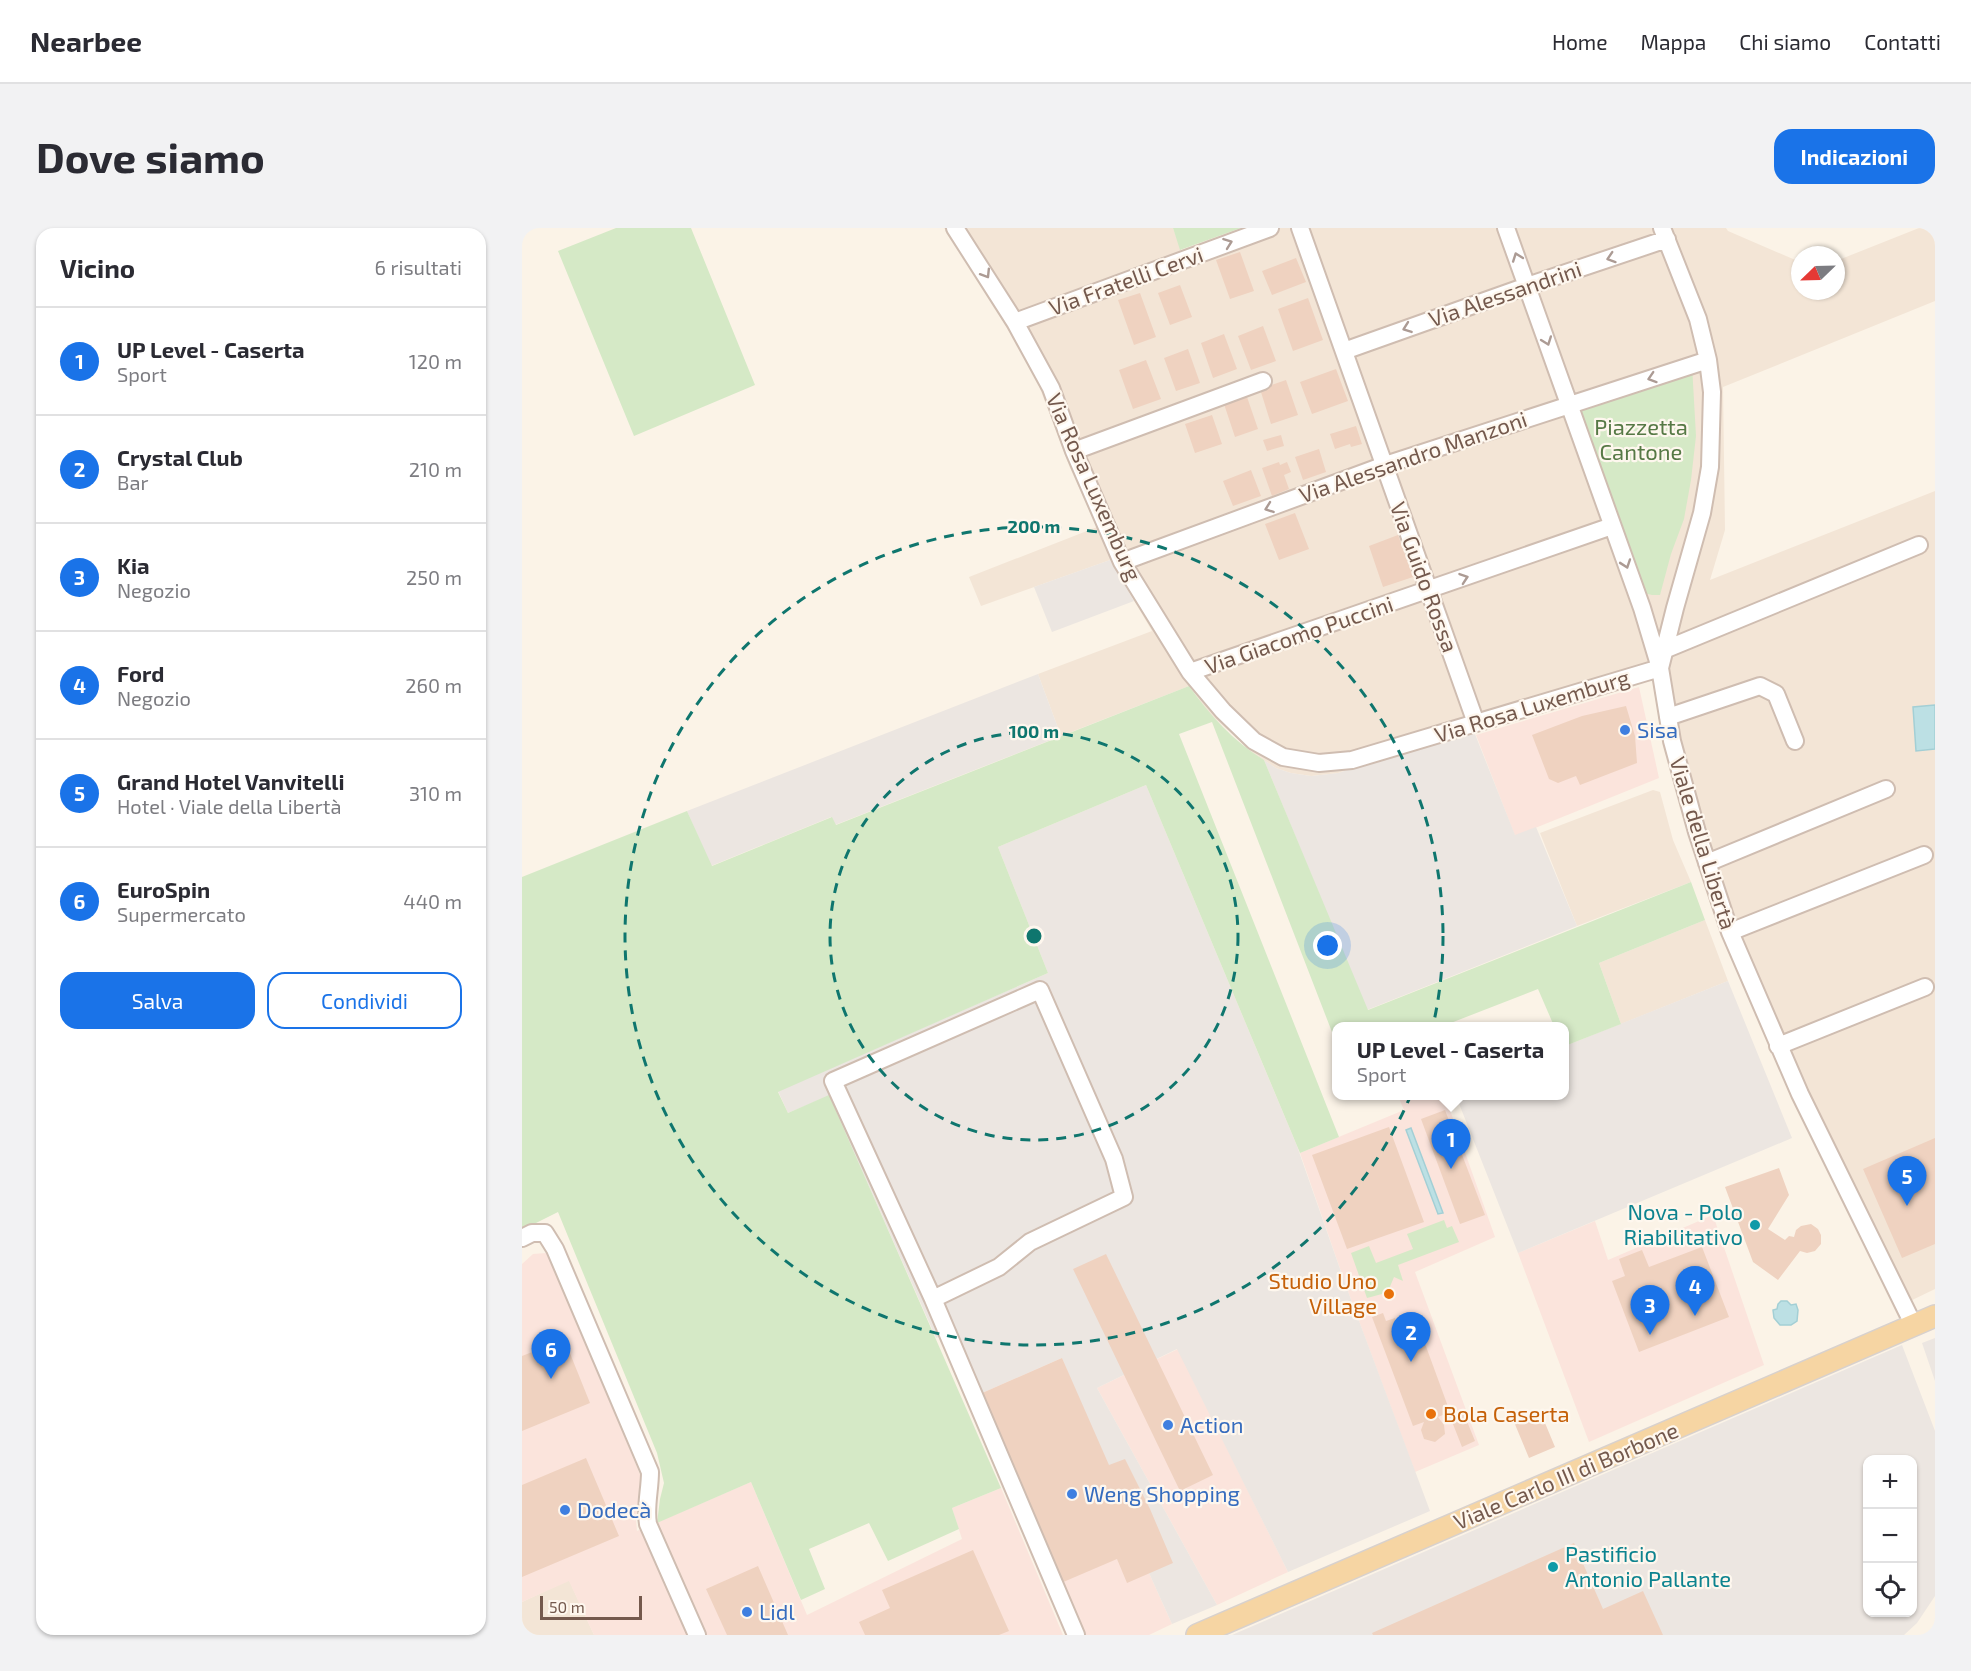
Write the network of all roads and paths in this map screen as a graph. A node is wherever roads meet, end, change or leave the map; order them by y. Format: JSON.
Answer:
{"nodes":[{"id":1,"x":955,"y":228,"type":"edge"},
{"id":2,"x":1270,"y":228,"type":"edge"},
{"id":3,"x":1300,"y":228,"type":"edge"},
{"id":4,"x":1506,"y":228,"type":"edge"},
{"id":5,"x":1664,"y":234,"type":"edge"},
{"id":6,"x":1527,"y":286,"type":"junction"},
{"id":7,"x":1016,"y":322,"type":"junction"},
{"id":8,"x":1344,"y":351,"type":"junction"},
{"id":9,"x":1708,"y":360,"type":"junction"},
{"id":10,"x":1263,"y":381,"type":"dead end"},
{"id":11,"x":1569,"y":404,"type":"junction"},
{"id":12,"x":1074,"y":451,"type":"junction"},
{"id":13,"x":1384,"y":465,"type":"junction"},
{"id":14,"x":1612,"y":526,"type":"junction"},
{"id":15,"x":1919,"y":545,"type":"dead end"},
{"id":16,"x":1122,"y":562,"type":"junction"},
{"id":17,"x":1429,"y":590,"type":"junction"},
{"id":18,"x":1642,"y":608,"type":"junction"},
{"id":19,"x":1675,"y":608,"type":"junction"},
{"id":20,"x":1664,"y":650,"type":"junction"},
{"id":21,"x":1660,"y":668,"type":"junction"},
{"id":22,"x":1190,"y":672,"type":"junction"},
{"id":23,"x":1668,"y":717,"type":"junction"},
{"id":24,"x":1476,"y":723,"type":"junction"},
{"id":25,"x":1795,"y":741,"type":"dead end"},
{"id":26,"x":1886,"y":789,"type":"dead end"},
{"id":27,"x":1924,"y":855,"type":"dead end"},
{"id":28,"x":1707,"y":863,"type":"junction"},
{"id":29,"x":1731,"y":932,"type":"junction"},
{"id":30,"x":1925,"y":987,"type":"dead end"},
{"id":31,"x":1778,"y":1046,"type":"junction"},
{"id":32,"x":522,"y":1238,"type":"edge"},
{"id":33,"x":933,"y":1299,"type":"junction"},
{"id":34,"x":1935,"y":1316,"type":"edge"},
{"id":35,"x":1914,"y":1326,"type":"junction"},
{"id":36,"x":1201,"y":1634,"type":"edge"},
{"id":37,"x":697,"y":1635,"type":"edge"},
{"id":38,"x":1076,"y":1635,"type":"edge"}],
"edges":[{"from":1,"to":7,"type":"street","name":"Via Rosa Luxemburg","one_way":true},
{"from":7,"to":2,"type":"street","name":"Via Fratelli Cervi","one_way":true},
{"from":3,"to":8,"type":"street","name":"Via Guido Rossa"},
{"from":6,"to":4,"type":"street","one_way":true},
{"from":5,"to":6,"type":"street","name":"Via Alessandrini","one_way":true},
{"from":5,"to":9,"type":"street","name":"Viale della Libertà"},
{"from":6,"to":8,"type":"street","name":"Via Alessandrini","one_way":true},
{"from":6,"to":11,"type":"street","one_way":true},
{"from":7,"to":12,"type":"street","name":"Via Rosa Luxemburg"},
{"from":8,"to":13,"type":"street","name":"Via Guido Rossa"},
{"from":9,"to":11,"type":"street","name":"Via Alessandro Manzoni","one_way":true},
{"from":9,"to":19,"type":"street","name":"Viale della Libertà"},
{"from":10,"to":12,"type":"street"},
{"from":11,"to":13,"type":"street","name":"Via Alessandro Manzoni"},
{"from":11,"to":14,"type":"street"},
{"from":12,"to":16,"type":"street","name":"Via Rosa Luxemburg"},
{"from":13,"to":16,"type":"street","name":"Via Alessandro Manzoni","one_way":true},
{"from":13,"to":17,"type":"street","name":"Via Guido Rossa"},
{"from":17,"to":14,"type":"street","name":"Via Giacomo Puccini","one_way":true},
{"from":14,"to":18,"type":"street","one_way":true},
{"from":15,"to":20,"type":"street"},
{"from":16,"to":22,"type":"street","name":"Via Rosa Luxemburg"},
{"from":17,"to":22,"type":"street","name":"Via Giacomo Puccini"},
{"from":17,"to":24,"type":"street","name":"Via Guido Rossa"},
{"from":18,"to":19,"type":"street"},
{"from":18,"to":21,"type":"street"},
{"from":19,"to":20,"type":"street","name":"Viale della Libertà"},
{"from":20,"to":21,"type":"street","name":"Viale della Libertà"},
{"from":21,"to":23,"type":"street","name":"Viale della Libertà"},
{"from":21,"to":24,"type":"street","name":"Via Rosa Luxemburg"},
{"from":22,"to":24,"type":"street","name":"Via Rosa Luxemburg"},
{"from":23,"to":25,"type":"street"},
{"from":23,"to":28,"type":"street","name":"Viale della Libertà"},
{"from":26,"to":28,"type":"street"},
{"from":27,"to":29,"type":"street"},
{"from":28,"to":29,"type":"street","name":"Viale della Libertà"},
{"from":29,"to":31,"type":"street","name":"Viale della Libertà"},
{"from":30,"to":31,"type":"street"},
{"from":31,"to":35,"type":"street","name":"Viale della Libertà"},
{"from":32,"to":37,"type":"street"},
{"from":33,"to":33,"type":"street"},
{"from":33,"to":38,"type":"street"},
{"from":34,"to":35,"type":"main road","name":"Viale Carlo III di Borbone"},
{"from":35,"to":36,"type":"main road","name":"Viale Carlo III di Borbone"}]}
